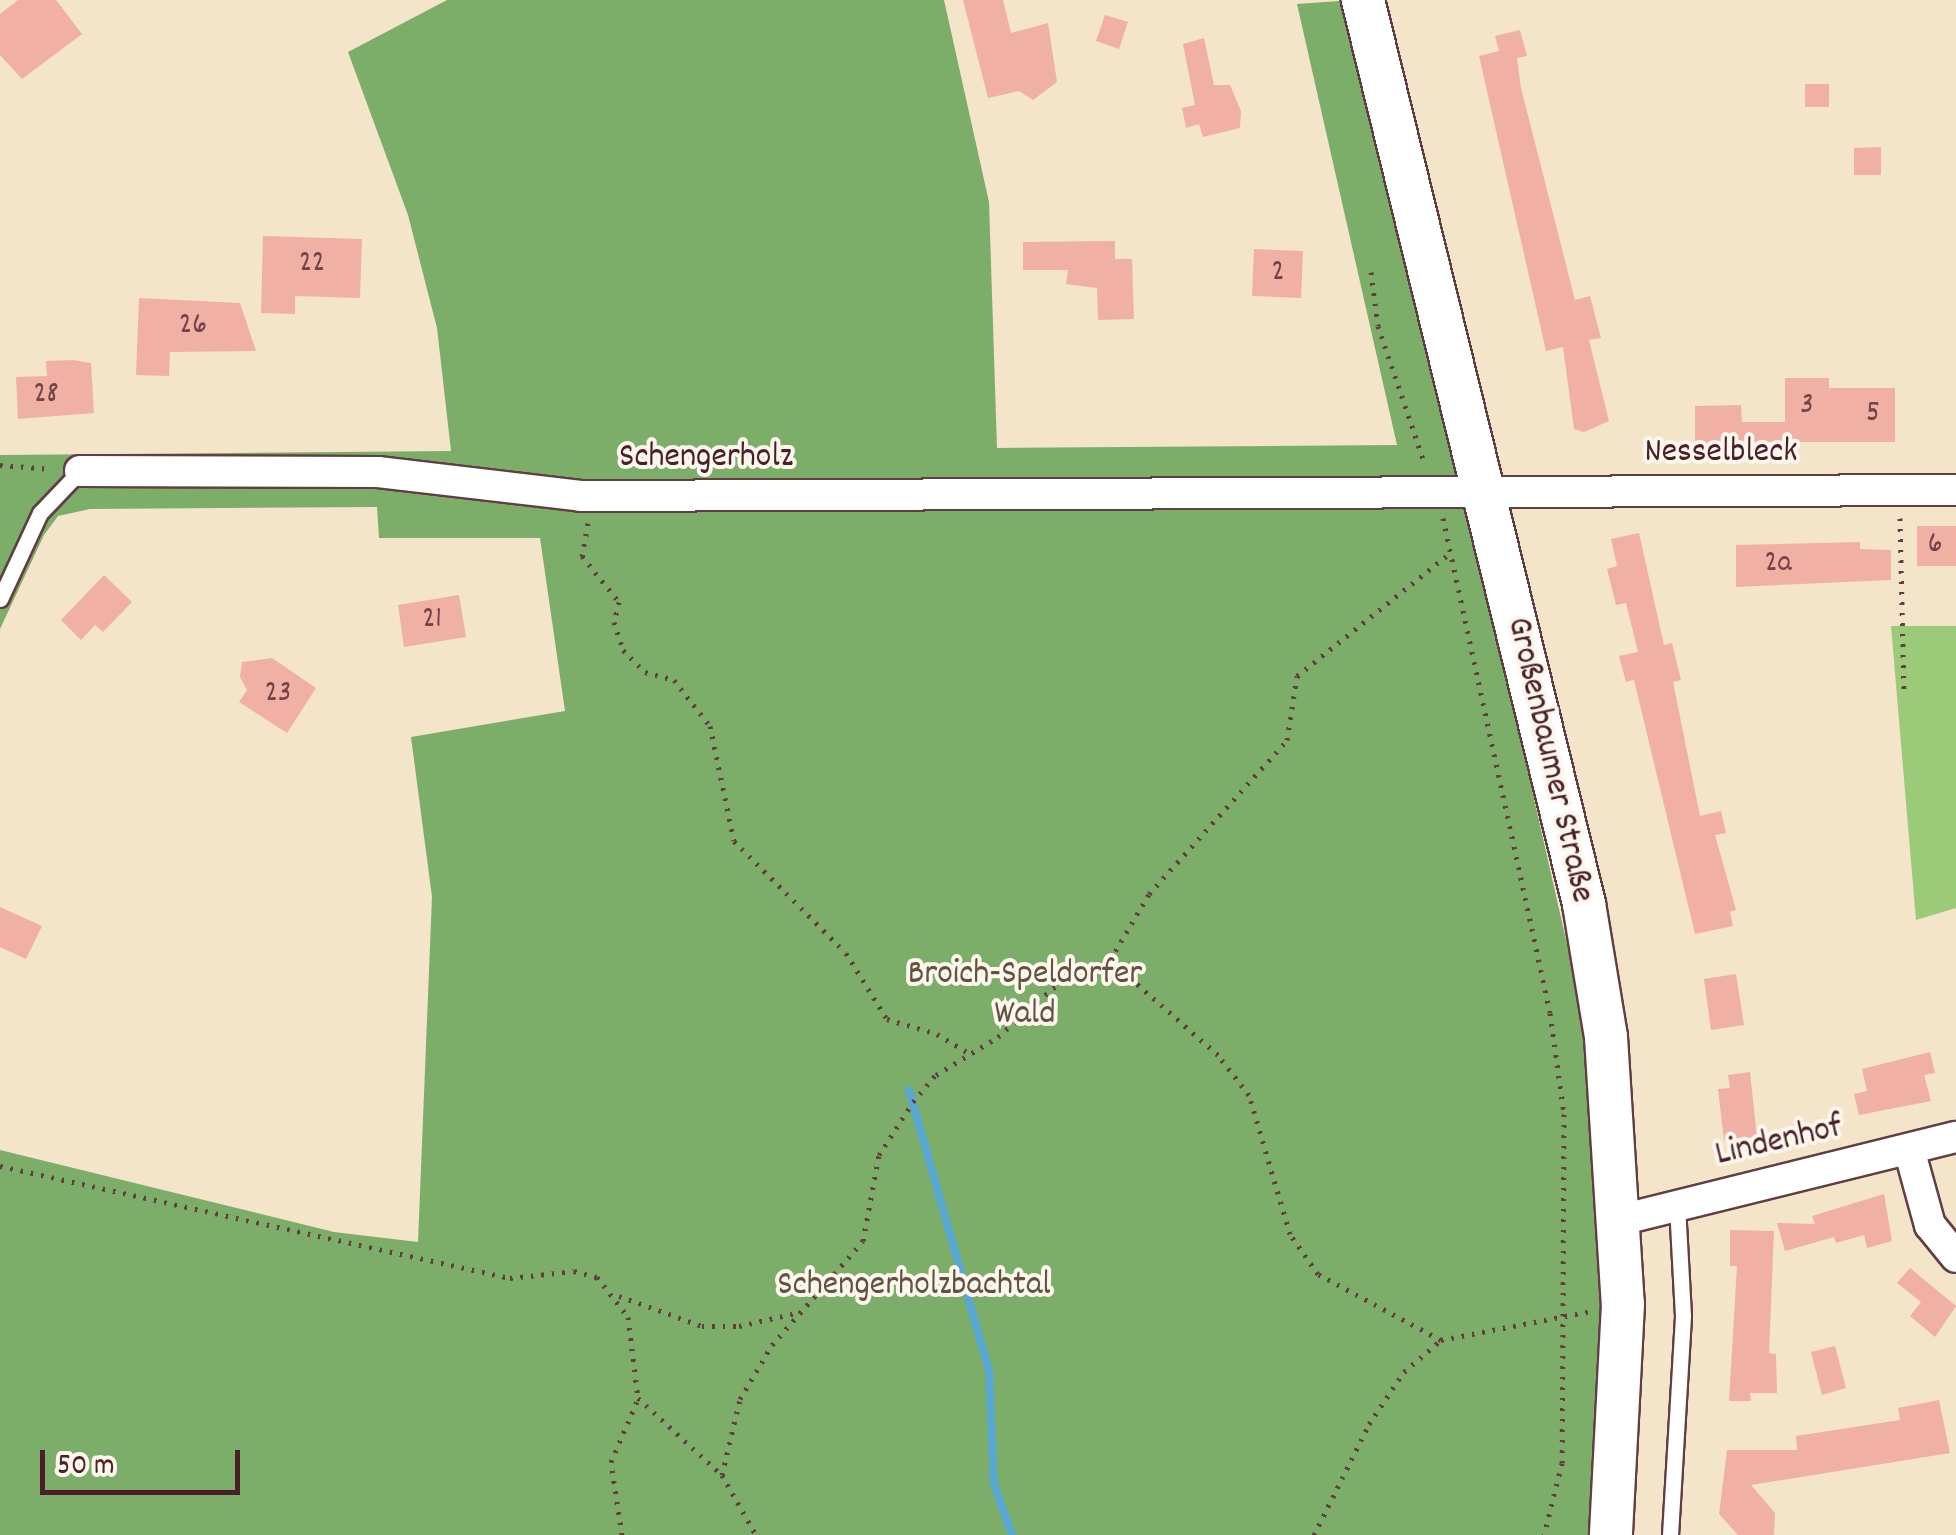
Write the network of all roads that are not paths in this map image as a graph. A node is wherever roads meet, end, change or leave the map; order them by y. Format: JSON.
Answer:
{"nodes":[{"id":1,"x":1363,"y":0,"type":"edge"},
{"id":2,"x":80,"y":471,"type":"joint"},
{"id":3,"x":1485,"y":490,"type":"junction"},
{"id":4,"x":1956,"y":490,"type":"edge"},
{"id":5,"x":0,"y":598,"type":"edge"},
{"id":6,"x":1956,"y":1136,"type":"edge"},
{"id":7,"x":1909,"y":1149,"type":"junction"},
{"id":8,"x":1677,"y":1205,"type":"junction"},
{"id":9,"x":1620,"y":1220,"type":"junction"},
{"id":10,"x":1956,"y":1257,"type":"edge"},
{"id":11,"x":1611,"y":1535,"type":"edge"},
{"id":12,"x":1670,"y":1535,"type":"edge"}],
"edges":[{"from":1,"to":3,"type":"street","name":"Großenbaumer Straße"},
{"from":2,"to":3,"type":"street","name":"Schengerholz"},
{"from":2,"to":5,"type":"lane"},
{"from":3,"to":4,"type":"street","name":"Nesselbleck"},
{"from":3,"to":9,"type":"street","name":"Großenbaumer Straße"},
{"from":6,"to":7,"type":"street","name":"Lindenhof"},
{"from":7,"to":8,"type":"street","name":"Lindenhof"},
{"from":7,"to":10,"type":"street"},
{"from":8,"to":9,"type":"street","name":"Lindenhof"},
{"from":8,"to":12,"type":"lane"},
{"from":9,"to":11,"type":"street","name":"Großenbaumer Straße"}]}
